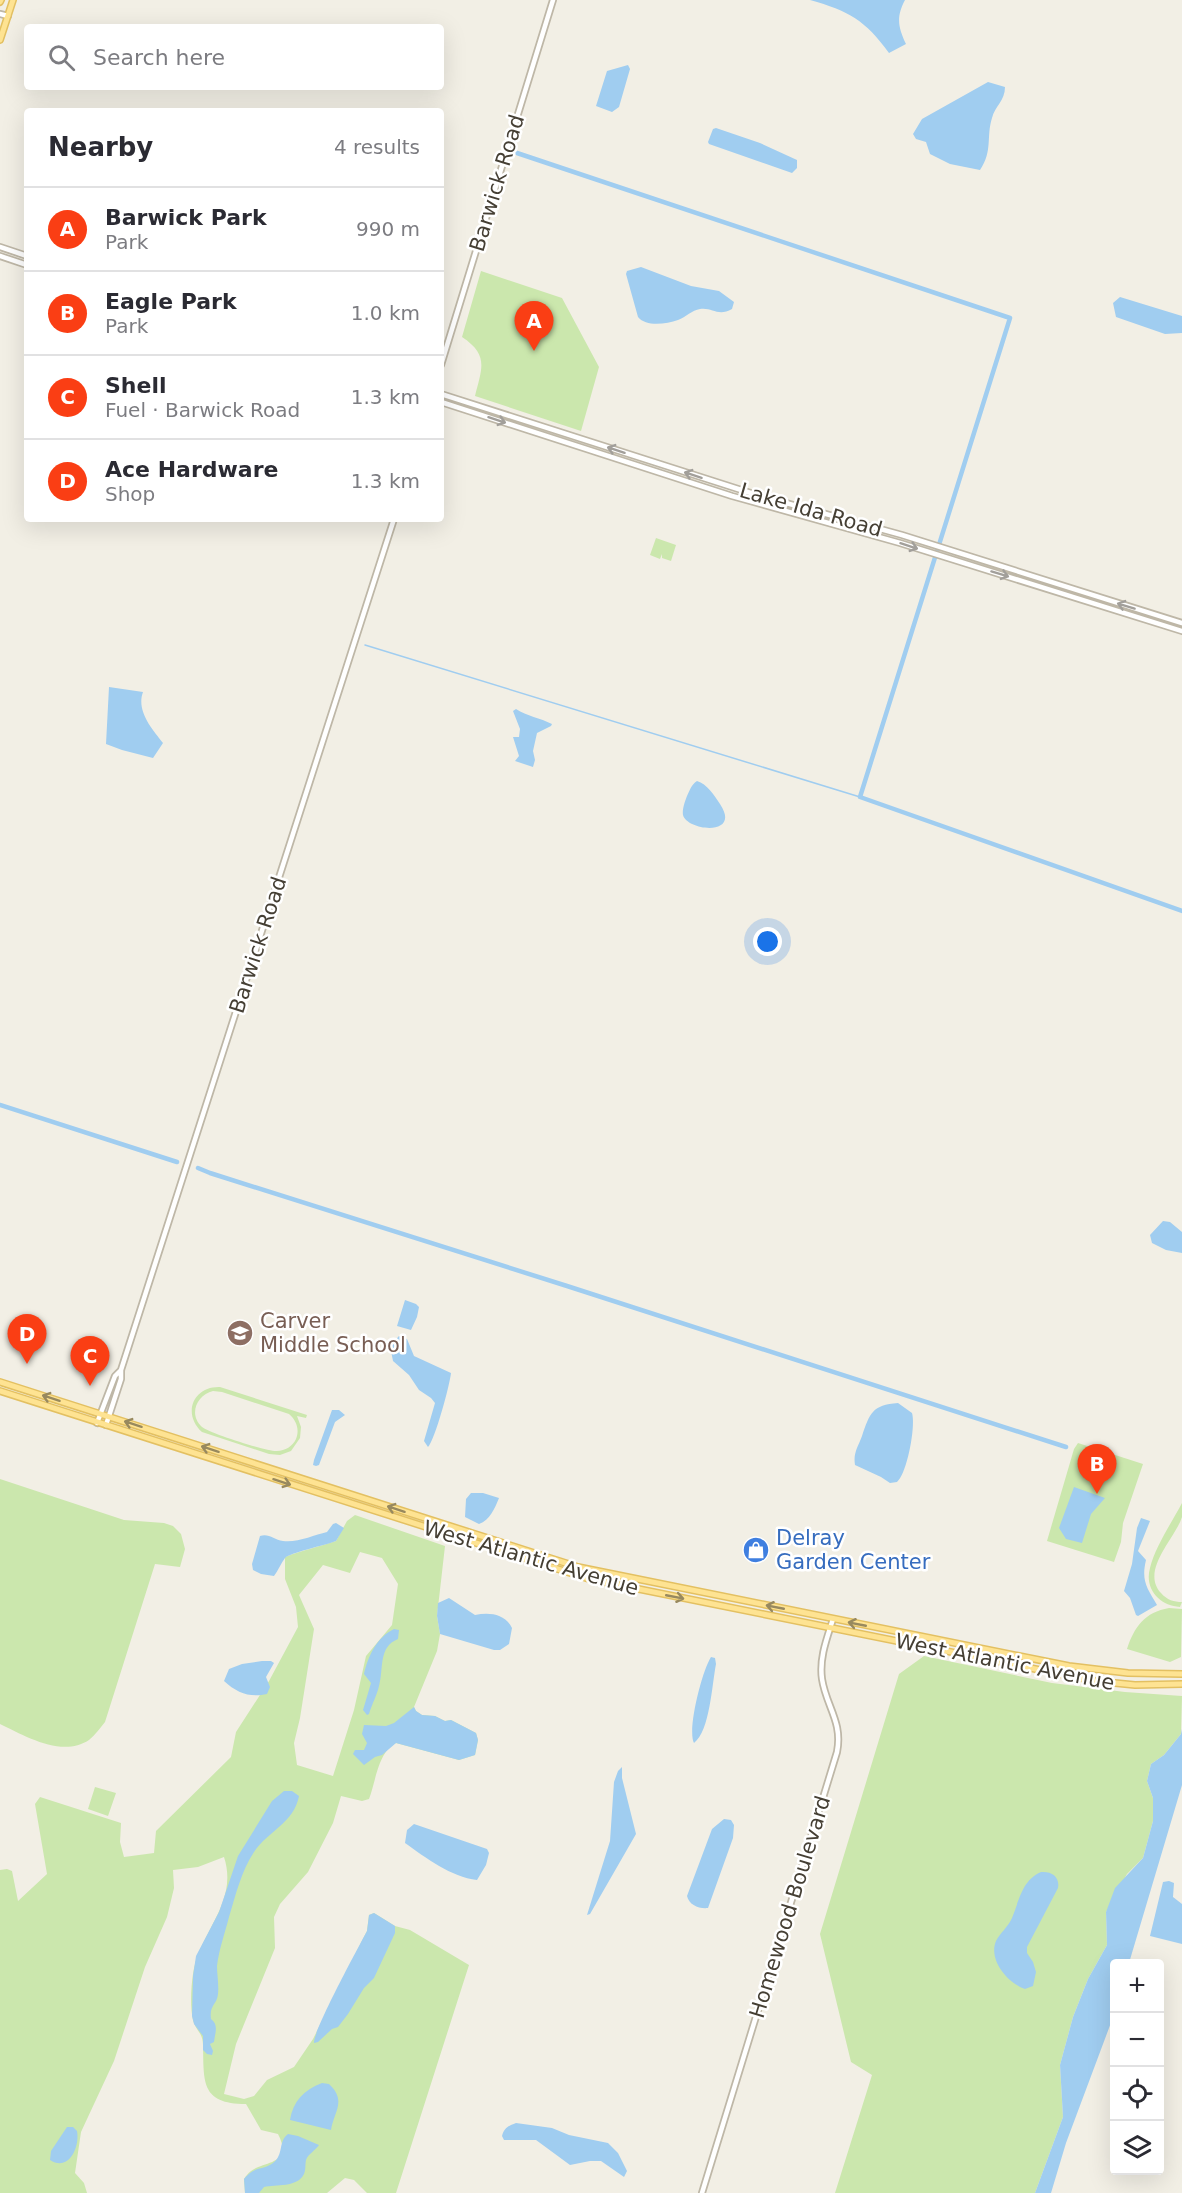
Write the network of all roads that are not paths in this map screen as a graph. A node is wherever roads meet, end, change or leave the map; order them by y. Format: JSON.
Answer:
{"nodes":[{"id":1,"x":13,"y":0,"type":"edge"},
{"id":2,"x":553,"y":0,"type":"edge"},
{"id":3,"x":0,"y":14,"type":"edge"},
{"id":4,"x":8,"y":16,"type":"junction"},
{"id":5,"x":2,"y":25,"type":"edge"},
{"id":6,"x":0,"y":40,"type":"edge"},
{"id":7,"x":0,"y":247,"type":"edge"},
{"id":8,"x":24,"y":255,"type":"edge"},
{"id":9,"x":0,"y":256,"type":"edge"},
{"id":10,"x":24,"y":264,"type":"edge"},
{"id":11,"x":444,"y":355,"type":"edge"},
{"id":12,"x":444,"y":395,"type":"edge"},
{"id":13,"x":444,"y":403,"type":"edge"},
{"id":14,"x":393,"y":522,"type":"edge"},
{"id":15,"x":1182,"y":623,"type":"edge"},
{"id":16,"x":1182,"y":631,"type":"edge"},
{"id":17,"x":121,"y":1370,"type":"junction"},
{"id":18,"x":0,"y":1382,"type":"edge"},
{"id":19,"x":0,"y":1391,"type":"edge"},
{"id":20,"x":102,"y":1414,"type":"junction"},
{"id":21,"x":109,"y":1417,"type":"junction"},
{"id":22,"x":97,"y":1423,"type":"junction"},
{"id":23,"x":106,"y":1425,"type":"junction"},
{"id":24,"x":697,"y":1591,"type":"junction"},
{"id":25,"x":694,"y":1601,"type":"junction"},
{"id":26,"x":833,"y":1619,"type":"junction"},
{"id":27,"x":830,"y":1628,"type":"junction"},
{"id":28,"x":1009,"y":1654,"type":"junction"},
{"id":29,"x":988,"y":1660,"type":"junction"},
{"id":30,"x":1182,"y":1674,"type":"edge"},
{"id":31,"x":1182,"y":1684,"type":"edge"},
{"id":32,"x":702,"y":2193,"type":"edge"}],
"edges":[{"from":1,"to":4,"type":"main road"},
{"from":2,"to":11,"type":"street","name":"Barwick Road"},
{"from":3,"to":4,"type":"street"},
{"from":4,"to":5,"type":"main road"},
{"from":5,"to":6,"type":"main road"},
{"from":7,"to":8,"type":"street"},
{"from":9,"to":10,"type":"street"},
{"from":15,"to":12,"type":"street","name":"Lake Ida Road","one_way":true},
{"from":13,"to":16,"type":"street","name":"Lake Ida Road","one_way":true},
{"from":14,"to":17,"type":"street","name":"Barwick Road"},
{"from":17,"to":20,"type":"street","name":"Barwick Road"},
{"from":17,"to":21,"type":"street","name":"Barwick Road"},
{"from":20,"to":18,"type":"main road","name":"West Atlantic Avenue","one_way":true},
{"from":19,"to":22,"type":"main road","name":"West Atlantic Avenue"},
{"from":20,"to":21,"type":"main road","name":"West Atlantic Avenue"},
{"from":20,"to":22,"type":"street","name":"Barwick Road"},
{"from":21,"to":23,"type":"street","name":"Barwick Road"},
{"from":24,"to":21,"type":"main road","name":"West Atlantic Avenue","one_way":true},
{"from":22,"to":23,"type":"main road","name":"West Atlantic Avenue"},
{"from":23,"to":25,"type":"main road","name":"West Atlantic Avenue","one_way":true},
{"from":24,"to":25,"type":"main road"},
{"from":26,"to":24,"type":"main road","name":"West Atlantic Avenue","one_way":true},
{"from":25,"to":27,"type":"main road","name":"West Atlantic Avenue"},
{"from":26,"to":27,"type":"street","name":"Homewood Boulevard"},
{"from":28,"to":26,"type":"main road","name":"West Atlantic Avenue","one_way":true},
{"from":27,"to":29,"type":"main road","name":"West Atlantic Avenue"},
{"from":27,"to":32,"type":"street","name":"Homewood Boulevard"},
{"from":28,"to":29,"type":"main road"},
{"from":28,"to":30,"type":"main road","name":"West Atlantic Avenue"},
{"from":29,"to":31,"type":"main road","name":"West Atlantic Avenue"}]}
